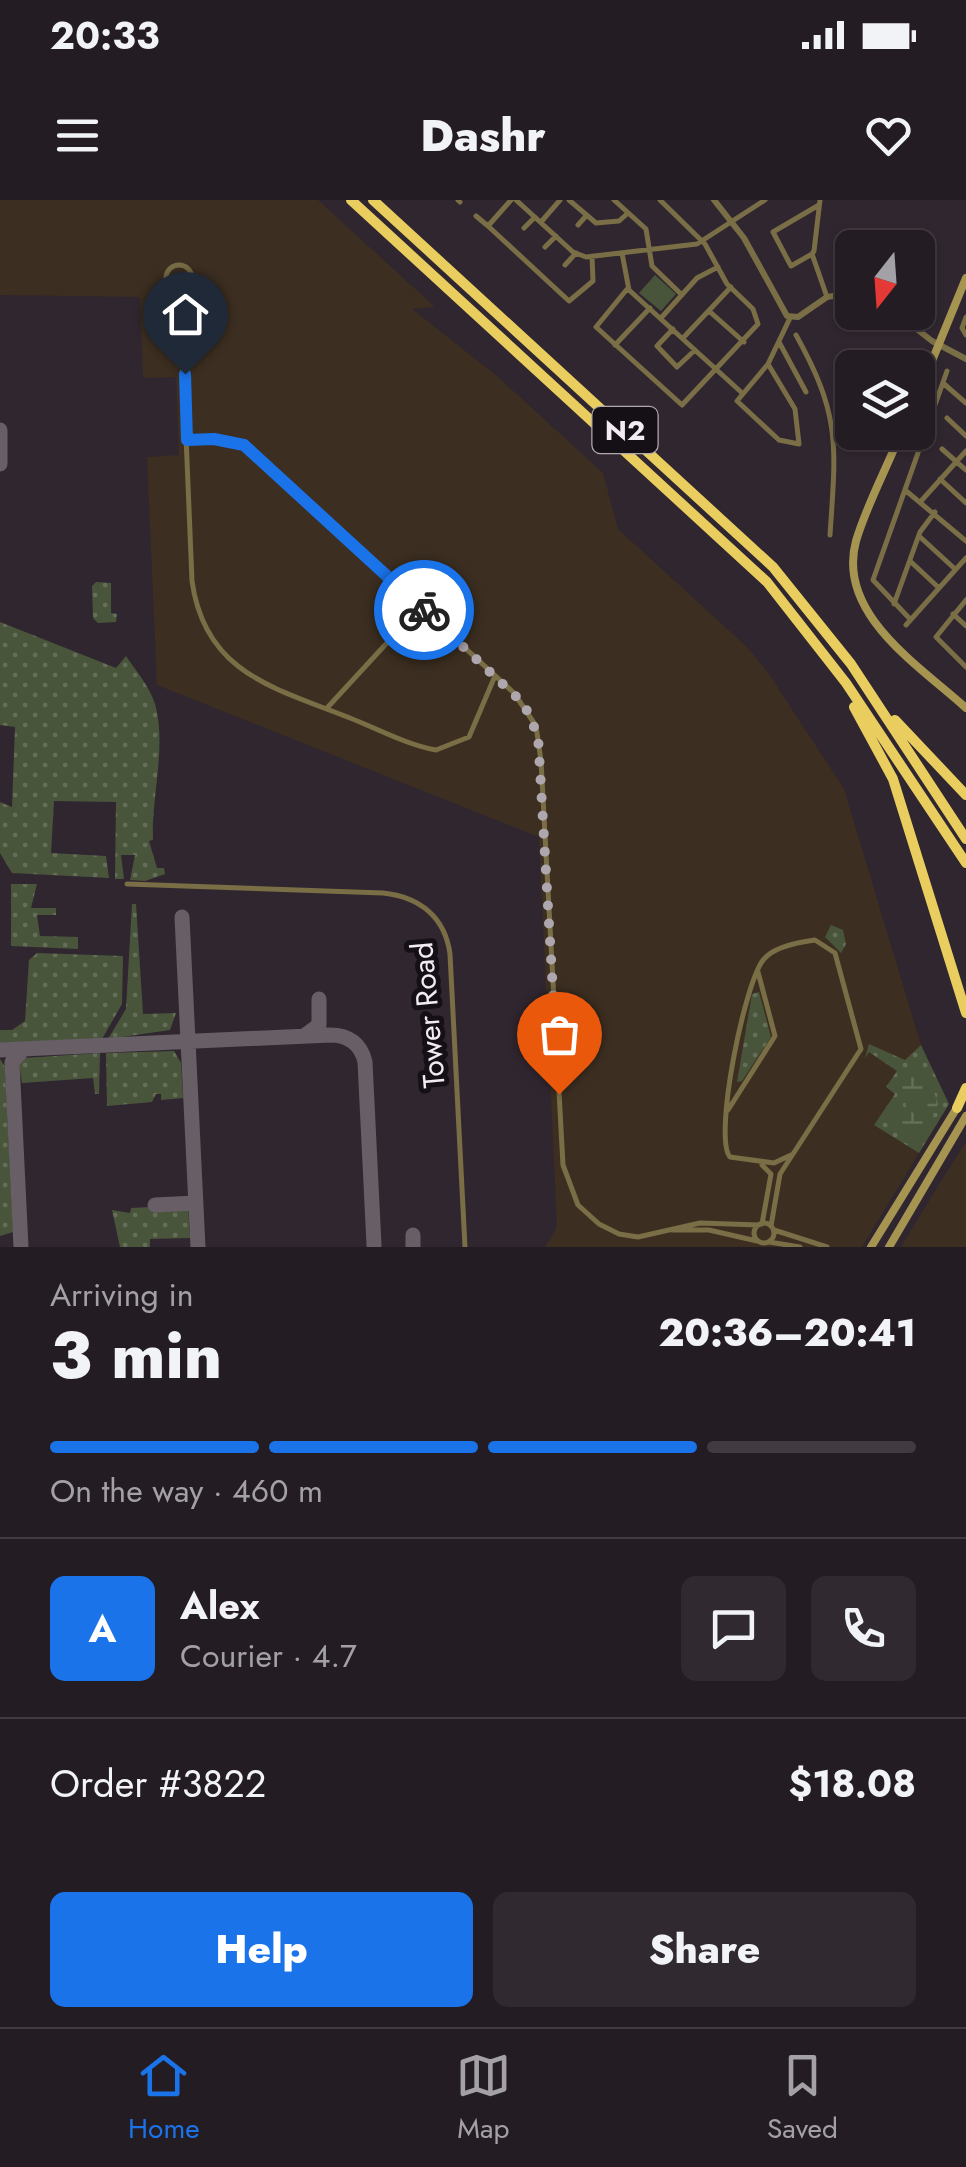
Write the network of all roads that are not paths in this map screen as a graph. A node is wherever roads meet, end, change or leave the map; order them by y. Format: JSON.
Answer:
{"nodes":[{"id":1,"x":351,"y":200,"type":"edge"},
{"id":2,"x":373,"y":200,"type":"edge"},
{"id":3,"x":513,"y":200,"type":"edge"},
{"id":4,"x":560,"y":200,"type":"edge"},
{"id":5,"x":568,"y":200,"type":"edge"},
{"id":6,"x":614,"y":200,"type":"edge"},
{"id":7,"x":660,"y":200,"type":"edge"},
{"id":8,"x":714,"y":200,"type":"edge"},
{"id":9,"x":765,"y":200,"type":"edge"},
{"id":10,"x":820,"y":203,"type":"edge"},
{"id":11,"x":628,"y":213,"type":"junction"},
{"id":12,"x":476,"y":216,"type":"dead end"},
{"id":13,"x":586,"y":216,"type":"junction"},
{"id":14,"x":534,"y":217,"type":"junction"},
{"id":15,"x":542,"y":222,"type":"junction"},
{"id":16,"x":734,"y":222,"type":"junction"},
{"id":17,"x":578,"y":225,"type":"dead end"},
{"id":18,"x":488,"y":226,"type":"junction"},
{"id":19,"x":524,"y":228,"type":"dead end"},
{"id":20,"x":556,"y":236,"type":"junction"},
{"id":21,"x":702,"y":242,"type":"junction"},
{"id":22,"x":545,"y":247,"type":"dead end"},
{"id":23,"x":650,"y":250,"type":"junction"},
{"id":24,"x":622,"y":253,"type":"junction"},
{"id":25,"x":576,"y":254,"type":"junction"},
{"id":26,"x":812,"y":254,"type":"junction"},
{"id":27,"x":592,"y":256,"type":"junction"},
{"id":28,"x":565,"y":265,"type":"dead end"},
{"id":29,"x":718,"y":267,"type":"junction"},
{"id":30,"x":966,"y":278,"type":"edge"},
{"id":31,"x":628,"y":288,"type":"junction"},
{"id":32,"x":731,"y":288,"type":"junction"},
{"id":33,"x":180,"y":291,"type":"junction"},
{"id":34,"x":682,"y":294,"type":"junction"},
{"id":35,"x":835,"y":295,"type":"edge"},
{"id":36,"x":826,"y":296,"type":"junction"},
{"id":37,"x":650,"y":308,"type":"junction"},
{"id":38,"x":709,"y":311,"type":"junction"},
{"id":39,"x":966,"y":316,"type":"edge"},
{"id":40,"x":661,"y":318,"type":"junction"},
{"id":41,"x":790,"y":318,"type":"junction"},
{"id":42,"x":672,"y":329,"type":"junction"},
{"id":43,"x":918,"y":330,"type":"edge"},
{"id":44,"x":796,"y":335,"type":"dead end"},
{"id":45,"x":966,"y":335,"type":"edge"},
{"id":46,"x":682,"y":338,"type":"junction"},
{"id":47,"x":744,"y":342,"type":"junction"},
{"id":48,"x":779,"y":342,"type":"junction"},
{"id":49,"x":615,"y":345,"type":"junction"},
{"id":50,"x":938,"y":345,"type":"junction"},
{"id":51,"x":695,"y":350,"type":"junction"},
{"id":52,"x":935,"y":352,"type":"edge"},
{"id":53,"x":966,"y":360,"type":"edge"},
{"id":54,"x":768,"y":364,"type":"junction"},
{"id":55,"x":717,"y":370,"type":"junction"},
{"id":56,"x":947,"y":371,"type":"dead end"},
{"id":57,"x":943,"y":383,"type":"junction"},
{"id":58,"x":741,"y":392,"type":"junction"},
{"id":59,"x":806,"y":392,"type":"dead end"},
{"id":60,"x":966,"y":403,"type":"edge"},
{"id":61,"x":947,"y":418,"type":"dead end"},
{"id":62,"x":966,"y":436,"type":"edge"},
{"id":63,"x":834,"y":437,"type":"joint"},
{"id":64,"x":187,"y":440,"type":"junction"},
{"id":65,"x":942,"y":449,"type":"dead end"},
{"id":66,"x":895,"y":450,"type":"edge"},
{"id":67,"x":966,"y":451,"type":"edge"},
{"id":68,"x":956,"y":462,"type":"junction"},
{"id":69,"x":966,"y":470,"type":"edge"},
{"id":70,"x":940,"y":479,"type":"junction"},
{"id":71,"x":905,"y":490,"type":"junction"},
{"id":72,"x":922,"y":500,"type":"junction"},
{"id":73,"x":966,"y":503,"type":"edge"},
{"id":74,"x":935,"y":512,"type":"junction"},
{"id":75,"x":830,"y":535,"type":"dead end"},
{"id":76,"x":919,"y":536,"type":"junction"},
{"id":77,"x":966,"y":541,"type":"edge"},
{"id":78,"x":966,"y":558,"type":"edge"},
{"id":79,"x":910,"y":561,"type":"junction"},
{"id":80,"x":956,"y":570,"type":"junction"},
{"id":81,"x":939,"y":588,"type":"junction"},
{"id":82,"x":966,"y":600,"type":"edge"},
{"id":83,"x":894,"y":604,"type":"junction"},
{"id":84,"x":420,"y":606,"type":"junction"},
{"id":85,"x":954,"y":614,"type":"junction"},
{"id":86,"x":966,"y":626,"type":"edge"},
{"id":87,"x":807,"y":630,"type":"junction"},
{"id":88,"x":966,"y":667,"type":"edge"},
{"id":89,"x":496,"y":676,"type":"junction"},
{"id":90,"x":860,"y":676,"type":"junction"},
{"id":91,"x":327,"y":708,"type":"junction"},
{"id":92,"x":966,"y":708,"type":"edge"},
{"id":93,"x":966,"y":795,"type":"edge"},
{"id":94,"x":966,"y":839,"type":"edge"},
{"id":95,"x":966,"y":863,"type":"edge"},
{"id":96,"x":127,"y":884,"type":"dead end"},
{"id":97,"x":758,"y":970,"type":"junction"},
{"id":98,"x":966,"y":1013,"type":"edge"},
{"id":99,"x":966,"y":1091,"type":"edge"},
{"id":100,"x":726,"y":1112,"type":"junction"},
{"id":101,"x":962,"y":1112,"type":"edge"},
{"id":102,"x":791,"y":1155,"type":"junction"},
{"id":103,"x":755,"y":1162,"type":"junction"},
{"id":104,"x":760,"y":1224,"type":"junction"},
{"id":105,"x":772,"y":1228,"type":"junction"},
{"id":106,"x":670,"y":1230,"type":"junction"},
{"id":107,"x":763,"y":1244,"type":"edge"},
{"id":108,"x":465,"y":1247,"type":"edge"},
{"id":109,"x":800,"y":1247,"type":"edge"},
{"id":110,"x":827,"y":1247,"type":"edge"},
{"id":111,"x":871,"y":1247,"type":"edge"},
{"id":112,"x":889,"y":1247,"type":"edge"}],
"edges":[{"from":1,"to":87,"type":"highway","number":"N2"},
{"from":2,"to":90,"type":"highway","number":"N2"},
{"from":3,"to":14,"type":"street"},
{"from":3,"to":18,"type":"street"},
{"from":4,"to":15,"type":"street"},
{"from":5,"to":13,"type":"street"},
{"from":6,"to":11,"type":"street"},
{"from":7,"to":21,"type":"street"},
{"from":8,"to":16,"type":"street"},
{"from":9,"to":16,"type":"street"},
{"from":10,"to":26,"type":"street"},
{"from":10,"to":26,"type":"street"},
{"from":11,"to":13,"type":"street"},
{"from":11,"to":23,"type":"street"},
{"from":12,"to":18,"type":"street"},
{"from":13,"to":17,"type":"street"},
{"from":14,"to":15,"type":"street"},
{"from":14,"to":19,"type":"street"},
{"from":15,"to":20,"type":"street"},
{"from":16,"to":21,"type":"street"},
{"from":16,"to":41,"type":"street"},
{"from":18,"to":27,"type":"street"},
{"from":20,"to":22,"type":"street"},
{"from":20,"to":25,"type":"street"},
{"from":21,"to":23,"type":"street"},
{"from":21,"to":29,"type":"street"},
{"from":23,"to":24,"type":"street"},
{"from":23,"to":34,"type":"street"},
{"from":24,"to":27,"type":"street"},
{"from":24,"to":31,"type":"street"},
{"from":25,"to":27,"type":"street"},
{"from":25,"to":28,"type":"street"},
{"from":26,"to":36,"type":"street"},
{"from":29,"to":32,"type":"street"},
{"from":29,"to":34,"type":"street"},
{"from":30,"to":50,"type":"main road"},
{"from":31,"to":37,"type":"street"},
{"from":31,"to":49,"type":"street"},
{"from":32,"to":38,"type":"street"},
{"from":32,"to":47,"type":"street"},
{"from":33,"to":33,"type":"street"},
{"from":33,"to":64,"type":"street"},
{"from":34,"to":40,"type":"street"},
{"from":35,"to":36,"type":"street"},
{"from":36,"to":41,"type":"street"},
{"from":37,"to":40,"type":"street"},
{"from":37,"to":49,"type":"street"},
{"from":38,"to":46,"type":"street"},
{"from":38,"to":47,"type":"street"},
{"from":39,"to":45,"type":"street"},
{"from":40,"to":42,"type":"street"},
{"from":41,"to":48,"type":"street"},
{"from":42,"to":46,"type":"street"},
{"from":42,"to":51,"type":"street"},
{"from":43,"to":50,"type":"street"},
{"from":44,"to":63,"type":"street"},
{"from":46,"to":51,"type":"street"},
{"from":47,"to":55,"type":"street"},
{"from":48,"to":54,"type":"street"},
{"from":48,"to":59,"type":"street"},
{"from":49,"to":55,"type":"street"},
{"from":50,"to":52,"type":"main road"},
{"from":50,"to":53,"type":"street"},
{"from":51,"to":55,"type":"street"},
{"from":54,"to":58,"type":"street"},
{"from":54,"to":58,"type":"street"},
{"from":55,"to":58,"type":"street"},
{"from":56,"to":57,"type":"street"},
{"from":57,"to":60,"type":"street"},
{"from":57,"to":71,"type":"street"},
{"from":61,"to":62,"type":"street"},
{"from":63,"to":75,"type":"street"},
{"from":64,"to":84,"type":"street"},
{"from":64,"to":91,"type":"street"},
{"from":65,"to":68,"type":"street"},
{"from":66,"to":92,"type":"main road"},
{"from":67,"to":68,"type":"street"},
{"from":68,"to":69,"type":"street"},
{"from":68,"to":70,"type":"street"},
{"from":70,"to":72,"type":"street"},
{"from":70,"to":73,"type":"street"},
{"from":71,"to":72,"type":"street"},
{"from":71,"to":83,"type":"street"},
{"from":72,"to":74,"type":"street"},
{"from":74,"to":76,"type":"street"},
{"from":74,"to":77,"type":"street"},
{"from":76,"to":79,"type":"street"},
{"from":76,"to":80,"type":"street"},
{"from":78,"to":80,"type":"street"},
{"from":79,"to":81,"type":"street"},
{"from":79,"to":83,"type":"street"},
{"from":80,"to":81,"type":"street"},
{"from":81,"to":83,"type":"street"},
{"from":82,"to":85,"type":"street"},
{"from":84,"to":89,"type":"street"},
{"from":84,"to":91,"type":"street"},
{"from":85,"to":86,"type":"street"},
{"from":85,"to":88,"type":"street"},
{"from":87,"to":95,"type":"highway","number":"N2"},
{"from":87,"to":98,"type":"highway"},
{"from":89,"to":91,"type":"street"},
{"from":89,"to":106,"type":"street"},
{"from":90,"to":93,"type":"highway"},
{"from":90,"to":94,"type":"highway","number":"N2"},
{"from":96,"to":108,"type":"street","name":"Tower Road"},
{"from":97,"to":100,"type":"street"},
{"from":97,"to":100,"type":"street"},
{"from":97,"to":102,"type":"street"},
{"from":99,"to":101,"type":"highway"},
{"from":100,"to":103,"type":"street"},
{"from":101,"to":111,"type":"main road"},
{"from":101,"to":112,"type":"main road"},
{"from":102,"to":103,"type":"street"},
{"from":102,"to":105,"type":"street"},
{"from":103,"to":104,"type":"street"},
{"from":104,"to":105,"type":"street"},
{"from":104,"to":106,"type":"street"},
{"from":104,"to":107,"type":"street"},
{"from":105,"to":107,"type":"street"},
{"from":105,"to":110,"type":"street"},
{"from":106,"to":107,"type":"street"},
{"from":107,"to":109,"type":"street"}]}
